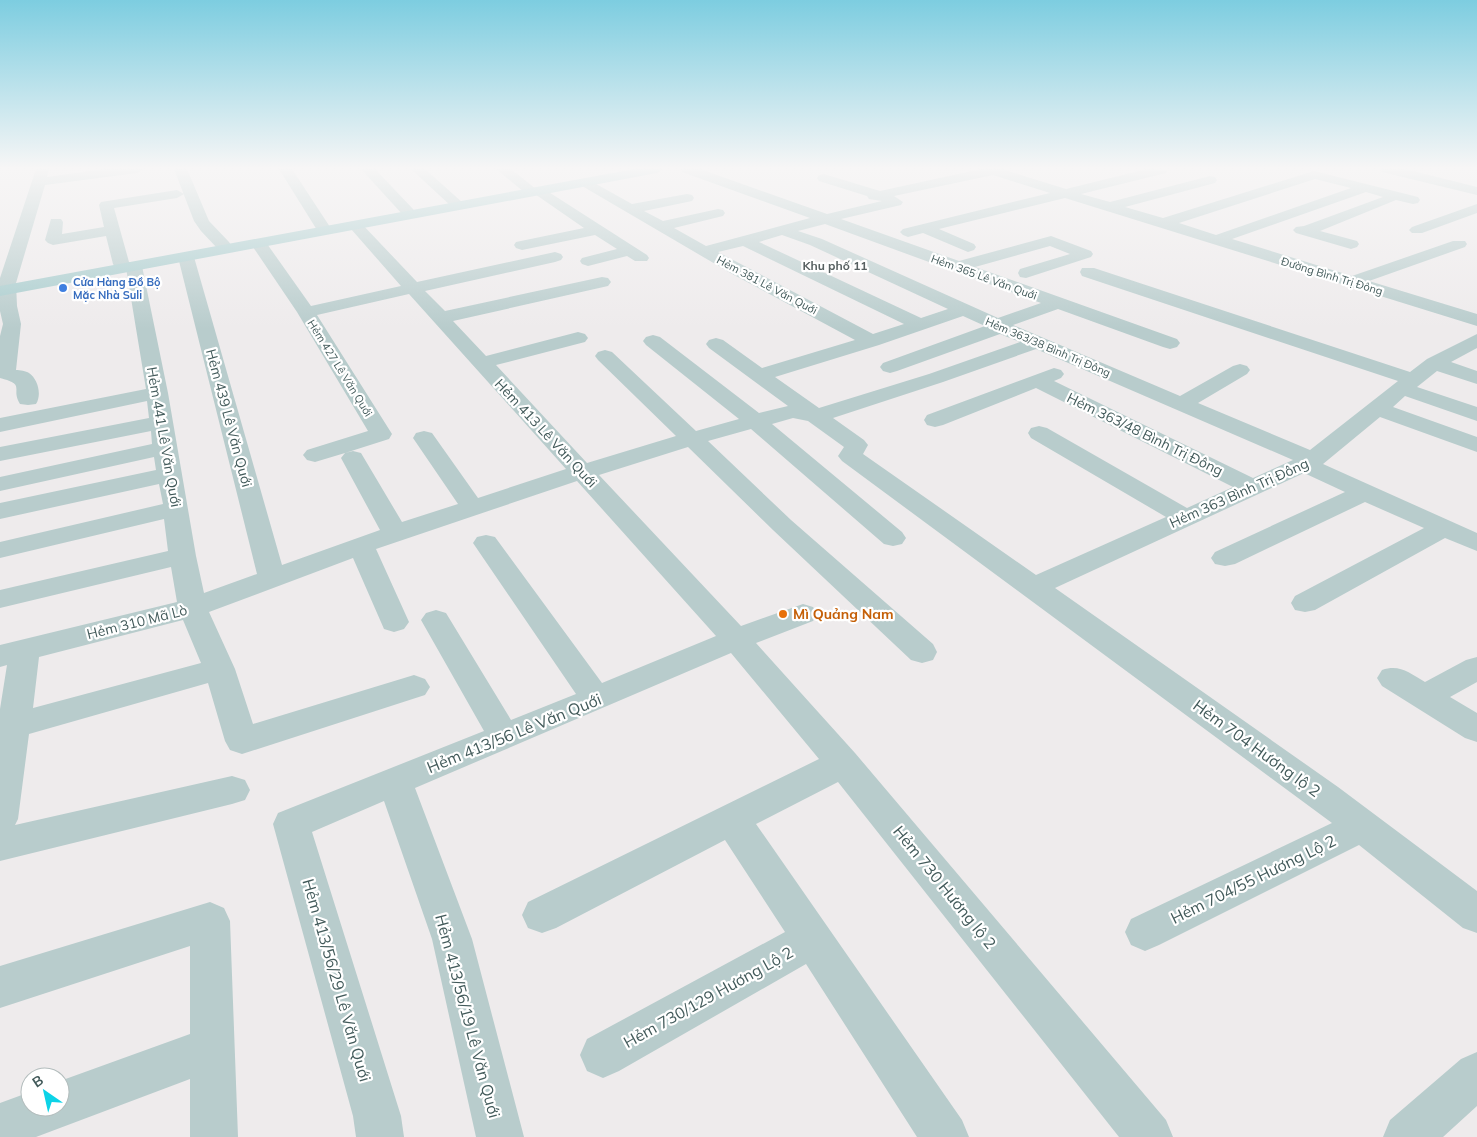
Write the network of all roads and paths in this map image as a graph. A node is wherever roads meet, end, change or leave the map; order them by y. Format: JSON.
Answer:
{"nodes":[{"id":1,"x":25,"y":222,"type":"edge"},
{"id":2,"x":56,"y":222,"type":"dead end"},
{"id":3,"x":110,"y":222,"type":"edge"},
{"id":4,"x":203,"y":222,"type":"edge"},
{"id":5,"x":319,"y":222,"type":"edge"},
{"id":6,"x":350,"y":222,"type":"edge"},
{"id":7,"x":375,"y":222,"type":"edge"},
{"id":8,"x":584,"y":222,"type":"edge"},
{"id":9,"x":654,"y":222,"type":"edge"},
{"id":10,"x":678,"y":222,"type":"edge"},
{"id":11,"x":812,"y":222,"type":"edge"},
{"id":12,"x":831,"y":222,"type":"edge"},
{"id":13,"x":944,"y":222,"type":"edge"},
{"id":14,"x":1156,"y":222,"type":"edge"},
{"id":15,"x":1168,"y":222,"type":"edge"},
{"id":16,"x":1265,"y":222,"type":"joint"},
{"id":17,"x":1329,"y":222,"type":"edge"},
{"id":18,"x":1438,"y":222,"type":"edge"},
{"id":19,"x":1162,"y":224,"type":"junction"},
{"id":20,"x":356,"y":226,"type":"junction"},
{"id":21,"x":661,"y":226,"type":"junction"},
{"id":22,"x":322,"y":227,"type":"junction"},
{"id":23,"x":924,"y":228,"type":"junction"},
{"id":24,"x":112,"y":230,"type":"junction"},
{"id":25,"x":597,"y":230,"type":"junction"},
{"id":26,"x":1418,"y":230,"type":"dead end"},
{"id":27,"x":784,"y":231,"type":"junction"},
{"id":28,"x":1305,"y":231,"type":"junction"},
{"id":29,"x":908,"y":232,"type":"dead end"},
{"id":30,"x":749,"y":233,"type":"junction"},
{"id":31,"x":1215,"y":240,"type":"junction"},
{"id":32,"x":688,"y":242,"type":"junction"},
{"id":33,"x":259,"y":244,"type":"junction"},
{"id":34,"x":1351,"y":244,"type":"dead end"},
{"id":35,"x":1459,"y":244,"type":"dead end"},
{"id":36,"x":225,"y":247,"type":"junction"},
{"id":37,"x":968,"y":247,"type":"dead end"},
{"id":38,"x":510,"y":248,"type":"dead end"},
{"id":39,"x":704,"y":251,"type":"junction"},
{"id":40,"x":186,"y":257,"type":"junction"},
{"id":41,"x":555,"y":257,"type":"dead end"},
{"id":42,"x":931,"y":257,"type":"junction"},
{"id":43,"x":588,"y":261,"type":"dead end"},
{"id":44,"x":127,"y":265,"type":"junction"},
{"id":45,"x":957,"y":267,"type":"junction"},
{"id":46,"x":1124,"y":269,"type":"dead end"},
{"id":47,"x":1088,"y":272,"type":"dead end"},
{"id":48,"x":882,"y":273,"type":"junction"},
{"id":49,"x":1026,"y":273,"type":"dead end"},
{"id":50,"x":602,"y":282,"type":"dead end"},
{"id":51,"x":1351,"y":282,"type":"junction"},
{"id":52,"x":4,"y":287,"type":"edge"},
{"id":53,"x":415,"y":289,"type":"junction"},
{"id":54,"x":1057,"y":303,"type":"junction"},
{"id":55,"x":963,"y":310,"type":"junction"},
{"id":56,"x":306,"y":312,"type":"junction"},
{"id":57,"x":440,"y":318,"type":"junction"},
{"id":58,"x":1477,"y":320,"type":"edge"},
{"id":59,"x":920,"y":325,"type":"junction"},
{"id":60,"x":999,"y":326,"type":"junction"},
{"id":61,"x":578,"y":338,"type":"dead end"},
{"id":62,"x":1477,"y":340,"type":"edge"},
{"id":63,"x":653,"y":341,"type":"dead end"},
{"id":64,"x":872,"y":341,"type":"junction"},
{"id":65,"x":1038,"y":342,"type":"junction"},
{"id":66,"x":1170,"y":343,"type":"dead end"},
{"id":67,"x":716,"y":344,"type":"dead end"},
{"id":68,"x":605,"y":356,"type":"dead end"},
{"id":69,"x":1083,"y":362,"type":"junction"},
{"id":70,"x":482,"y":363,"type":"junction"},
{"id":71,"x":890,"y":367,"type":"dead end"},
{"id":72,"x":1240,"y":370,"type":"dead end"},
{"id":73,"x":760,"y":375,"type":"junction"},
{"id":74,"x":1420,"y":375,"type":"junction"},
{"id":75,"x":1477,"y":378,"type":"edge"},
{"id":76,"x":1038,"y":381,"type":"junction"},
{"id":77,"x":157,"y":393,"type":"junction"},
{"id":78,"x":28,"y":399,"type":"dead end"},
{"id":79,"x":1181,"y":404,"type":"junction"},
{"id":80,"x":1378,"y":409,"type":"junction"},
{"id":81,"x":1477,"y":414,"type":"edge"},
{"id":82,"x":818,"y":416,"type":"junction"},
{"id":83,"x":935,"y":420,"type":"dead end"},
{"id":84,"x":755,"y":421,"type":"junction"},
{"id":85,"x":161,"y":422,"type":"junction"},
{"id":86,"x":0,"y":425,"type":"edge"},
{"id":87,"x":1039,"y":433,"type":"dead end"},
{"id":88,"x":424,"y":438,"type":"dead end"},
{"id":89,"x":691,"y":438,"type":"junction"},
{"id":90,"x":1477,"y":445,"type":"edge"},
{"id":91,"x":164,"y":448,"type":"junction"},
{"id":92,"x":0,"y":454,"type":"edge"},
{"id":93,"x":315,"y":455,"type":"dead end"},
{"id":94,"x":353,"y":458,"type":"dead end"},
{"id":95,"x":1308,"y":462,"type":"junction"},
{"id":96,"x":582,"y":472,"type":"junction"},
{"id":97,"x":170,"y":474,"type":"junction"},
{"id":98,"x":0,"y":484,"type":"edge"},
{"id":99,"x":1252,"y":487,"type":"junction"},
{"id":100,"x":1366,"y":492,"type":"junction"},
{"id":101,"x":472,"y":508,"type":"junction"},
{"id":102,"x":176,"y":509,"type":"junction"},
{"id":103,"x":0,"y":511,"type":"edge"},
{"id":104,"x":1184,"y":518,"type":"junction"},
{"id":105,"x":1444,"y":528,"type":"junction"},
{"id":106,"x":395,"y":533,"type":"junction"},
{"id":107,"x":893,"y":538,"type":"dead end"},
{"id":108,"x":486,"y":543,"type":"dead end"},
{"id":109,"x":1477,"y":543,"type":"edge"},
{"id":110,"x":362,"y":546,"type":"junction"},
{"id":111,"x":0,"y":550,"type":"edge"},
{"id":112,"x":182,"y":556,"type":"junction"},
{"id":113,"x":1225,"y":558,"type":"dead end"},
{"id":114,"x":272,"y":579,"type":"junction"},
{"id":115,"x":1034,"y":587,"type":"junction"},
{"id":116,"x":0,"y":599,"type":"edge"},
{"id":117,"x":1305,"y":603,"type":"dead end"},
{"id":118,"x":193,"y":608,"type":"junction"},
{"id":119,"x":803,"y":614,"type":"dead end"},
{"id":120,"x":436,"y":620,"type":"dead end"},
{"id":121,"x":394,"y":622,"type":"dead end"},
{"id":122,"x":736,"y":639,"type":"junction"},
{"id":123,"x":922,"y":652,"type":"dead end"},
{"id":124,"x":12,"y":653,"type":"edge"},
{"id":125,"x":1477,"y":668,"type":"edge"},
{"id":126,"x":219,"y":669,"type":"junction"},
{"id":127,"x":1393,"y":678,"type":"dead end"},
{"id":128,"x":414,"y":687,"type":"dead end"},
{"id":129,"x":1424,"y":697,"type":"junction"},
{"id":130,"x":596,"y":699,"type":"junction"},
{"id":131,"x":14,"y":726,"type":"junction"},
{"id":132,"x":1477,"y":729,"type":"edge"},
{"id":133,"x":504,"y":737,"type":"junction"},
{"id":134,"x":843,"y":763,"type":"junction"},
{"id":135,"x":395,"y":782,"type":"junction"},
{"id":136,"x":232,"y":790,"type":"dead end"},
{"id":137,"x":731,"y":818,"type":"junction"},
{"id":138,"x":0,"y":819,"type":"edge"},
{"id":139,"x":292,"y":824,"type":"joint"},
{"id":140,"x":1362,"y":826,"type":"junction"},
{"id":141,"x":0,"y":845,"type":"edge"},
{"id":142,"x":542,"y":914,"type":"dead end"},
{"id":143,"x":1477,"y":915,"type":"edge"},
{"id":144,"x":1145,"y":932,"type":"dead end"},
{"id":145,"x":812,"y":939,"type":"junction"},
{"id":146,"x":0,"y":987,"type":"edge"},
{"id":147,"x":212,"y":1048,"type":"junction"},
{"id":148,"x":603,"y":1055,"type":"dead end"},
{"id":149,"x":1477,"y":1074,"type":"edge"},
{"id":150,"x":70,"y":1100,"type":"edge"},
{"id":151,"x":26,"y":1117,"type":"edge"},
{"id":152,"x":0,"y":1127,"type":"edge"},
{"id":153,"x":214,"y":1137,"type":"edge"},
{"id":154,"x":380,"y":1137,"type":"edge"},
{"id":155,"x":500,"y":1137,"type":"edge"},
{"id":156,"x":945,"y":1137,"type":"edge"},
{"id":157,"x":1150,"y":1137,"type":"edge"},
{"id":158,"x":1407,"y":1137,"type":"edge"}],
"edges":[{"from":1,"to":52,"type":"street"},
{"from":2,"to":24,"type":"street"},
{"from":3,"to":24,"type":"street","name":"Hẻm 441 Lê Văn Quới"},
{"from":4,"to":36,"type":"street"},
{"from":5,"to":22,"type":"street"},
{"from":6,"to":22,"type":"main road"},
{"from":7,"to":20,"type":"main road"},
{"from":8,"to":25,"type":"street"},
{"from":9,"to":21,"type":"street","name":"Hẻm 381 Lê Văn Quới"},
{"from":10,"to":21,"type":"street"},
{"from":11,"to":27,"type":"street"},
{"from":12,"to":42,"type":"street","name":"Hẻm 365 Lê Văn Quới"},
{"from":13,"to":23,"type":"street"},
{"from":14,"to":19,"type":"street","name":"Đường Bình Trị Đông"},
{"from":15,"to":19,"type":"street"},
{"from":16,"to":28,"type":"street"},
{"from":16,"to":31,"type":"street"},
{"from":17,"to":28,"type":"street"},
{"from":18,"to":26,"type":"street"},
{"from":19,"to":31,"type":"street","name":"Đường Bình Trị Đông"},
{"from":20,"to":33,"type":"main road"},
{"from":20,"to":53,"type":"street","name":"Hẻm 413 Lê Văn Quới"},
{"from":21,"to":32,"type":"street","name":"Hẻm 381 Lê Văn Quới"},
{"from":22,"to":36,"type":"main road"},
{"from":23,"to":29,"type":"street"},
{"from":23,"to":37,"type":"street"},
{"from":24,"to":44,"type":"street","name":"Hẻm 441 Lê Văn Quới"},
{"from":25,"to":38,"type":"street"},
{"from":25,"to":43,"type":"street"},
{"from":27,"to":30,"type":"street"},
{"from":27,"to":48,"type":"street","name":"Hẻm 363/38 Bình Trị Đông"},
{"from":28,"to":34,"type":"street"},
{"from":30,"to":32,"type":"street"},
{"from":30,"to":39,"type":"street"},
{"from":30,"to":59,"type":"street"},
{"from":31,"to":51,"type":"street","name":"Đường Bình Trị Đông"},
{"from":32,"to":39,"type":"street","name":"Hẻm 381 Lê Văn Quới"},
{"from":33,"to":36,"type":"main road"},
{"from":33,"to":56,"type":"street","name":"Hẻm 427 Lê Văn Quới"},
{"from":35,"to":51,"type":"street"},
{"from":36,"to":40,"type":"main road"},
{"from":36,"to":44,"type":"main road"},
{"from":39,"to":64,"type":"street","name":"Hẻm 381 Lê Văn Quới"},
{"from":40,"to":44,"type":"main road"},
{"from":40,"to":114,"type":"street","name":"Hẻm 439 Lê Văn Quới"},
{"from":41,"to":53,"type":"street"},
{"from":42,"to":45,"type":"street","name":"Hẻm 365 Lê Văn Quới"},
{"from":42,"to":48,"type":"street"},
{"from":44,"to":52,"type":"main road"},
{"from":44,"to":77,"type":"street","name":"Hẻm 441 Lê Văn Quới"},
{"from":45,"to":49,"type":"street"},
{"from":45,"to":54,"type":"street","name":"Hẻm 365 Lê Văn Quới"},
{"from":46,"to":74,"type":"street"},
{"from":47,"to":74,"type":"street"},
{"from":48,"to":55,"type":"street","name":"Hẻm 363/38 Bình Trị Đông"},
{"from":50,"to":57,"type":"street"},
{"from":51,"to":58,"type":"street","name":"Đường Bình Trị Đông"},
{"from":52,"to":78,"type":"street"},
{"from":53,"to":56,"type":"street"},
{"from":53,"to":57,"type":"street","name":"Hẻm 413 Lê Văn Quới"},
{"from":54,"to":60,"type":"street"},
{"from":54,"to":66,"type":"street","name":"Hẻm 365 Lê Văn Quới"},
{"from":55,"to":59,"type":"street"},
{"from":55,"to":60,"type":"street","name":"Hẻm 363/38 Bình Trị Đông"},
{"from":56,"to":93,"type":"street","name":"Hẻm 427 Lê Văn Quới"},
{"from":57,"to":70,"type":"street","name":"Hẻm 413 Lê Văn Quới"},
{"from":59,"to":64,"type":"street"},
{"from":60,"to":65,"type":"street","name":"Hẻm 363/38 Bình Trị Đông"},
{"from":60,"to":71,"type":"street"},
{"from":61,"to":70,"type":"street"},
{"from":62,"to":74,"type":"street","name":"Hẻm 363 Bình Trị Đông"},
{"from":63,"to":84,"type":"street"},
{"from":64,"to":73,"type":"street"},
{"from":65,"to":69,"type":"street","name":"Hẻm 363/38 Bình Trị Đông"},
{"from":65,"to":82,"type":"street"},
{"from":67,"to":73,"type":"street"},
{"from":68,"to":89,"type":"street"},
{"from":69,"to":76,"type":"street"},
{"from":69,"to":79,"type":"street","name":"Hẻm 363/38 Bình Trị Đông"},
{"from":70,"to":96,"type":"street","name":"Hẻm 413 Lê Văn Quới"},
{"from":72,"to":79,"type":"street"},
{"from":73,"to":82,"type":"street"},
{"from":74,"to":75,"type":"street"},
{"from":74,"to":80,"type":"street","name":"Hẻm 363 Bình Trị Đông"},
{"from":74,"to":81,"type":"street"},
{"from":76,"to":83,"type":"street"},
{"from":76,"to":99,"type":"street","name":"Hẻm 363/48 Bình Trị Đông"},
{"from":77,"to":85,"type":"street","name":"Hẻm 441 Lê Văn Quới"},
{"from":77,"to":86,"type":"street"},
{"from":79,"to":95,"type":"street","name":"Hẻm 363/38 Bình Trị Đông"},
{"from":80,"to":90,"type":"street"},
{"from":80,"to":95,"type":"street","name":"Hẻm 363 Bình Trị Đông"},
{"from":82,"to":84,"type":"street","name":"Hẻm 310 Mã Lò"},
{"from":82,"to":115,"type":"street","name":"Hẻm 704 Hương lộ 2"},
{"from":84,"to":89,"type":"street","name":"Hẻm 310 Mã Lò"},
{"from":84,"to":107,"type":"street"},
{"from":85,"to":91,"type":"street","name":"Hẻm 441 Lê Văn Quới"},
{"from":85,"to":92,"type":"street"},
{"from":87,"to":104,"type":"street"},
{"from":88,"to":101,"type":"street"},
{"from":89,"to":96,"type":"street","name":"Hẻm 310 Mã Lò"},
{"from":89,"to":123,"type":"street"},
{"from":91,"to":97,"type":"street","name":"Hẻm 441 Lê Văn Quới"},
{"from":91,"to":98,"type":"street"},
{"from":94,"to":106,"type":"street"},
{"from":95,"to":99,"type":"street","name":"Hẻm 363 Bình Trị Đông"},
{"from":95,"to":100,"type":"street","name":"Hẻm 363/38 Bình Trị Đông"},
{"from":96,"to":101,"type":"street","name":"Hẻm 310 Mã Lò"},
{"from":96,"to":122,"type":"street","name":"Hẻm 413 Lê Văn Quới"},
{"from":97,"to":102,"type":"street","name":"Hẻm 441 Lê Văn Quới"},
{"from":97,"to":103,"type":"street"},
{"from":99,"to":104,"type":"street","name":"Hẻm 363 Bình Trị Đông"},
{"from":100,"to":105,"type":"street","name":"Hẻm 363/38 Bình Trị Đông"},
{"from":100,"to":113,"type":"street"},
{"from":101,"to":106,"type":"street","name":"Hẻm 310 Mã Lò"},
{"from":102,"to":111,"type":"street"},
{"from":102,"to":112,"type":"street","name":"Hẻm 441 Lê Văn Quới"},
{"from":104,"to":115,"type":"street","name":"Hẻm 363 Bình Trị Đông"},
{"from":105,"to":109,"type":"street","name":"Hẻm 363/38 Bình Trị Đông"},
{"from":105,"to":117,"type":"street"},
{"from":106,"to":110,"type":"street","name":"Hẻm 310 Mã Lò"},
{"from":108,"to":130,"type":"street"},
{"from":110,"to":114,"type":"street","name":"Hẻm 310 Mã Lò"},
{"from":110,"to":121,"type":"street"},
{"from":112,"to":116,"type":"street"},
{"from":112,"to":118,"type":"street","name":"Hẻm 441 Lê Văn Quới"},
{"from":114,"to":118,"type":"street","name":"Hẻm 310 Mã Lò"},
{"from":115,"to":140,"type":"street","name":"Hẻm 704 Hương lộ 2"},
{"from":118,"to":124,"type":"street","name":"Hẻm 310 Mã Lò"},
{"from":118,"to":126,"type":"street","name":"Hẻm 441 Lê Văn Quới"},
{"from":119,"to":122,"type":"street","name":"Hẻm 413/56 Lê Văn Quới"},
{"from":120,"to":133,"type":"street"},
{"from":122,"to":130,"type":"street","name":"Hẻm 413/56 Lê Văn Quới"},
{"from":122,"to":134,"type":"street","name":"Hẻm 730 Hương lộ 2"},
{"from":124,"to":131,"type":"street"},
{"from":125,"to":129,"type":"street"},
{"from":126,"to":128,"type":"street","name":"Hẻm 441 Lê Văn Quới"},
{"from":126,"to":131,"type":"street"},
{"from":127,"to":129,"type":"street"},
{"from":129,"to":132,"type":"street"},
{"from":130,"to":133,"type":"street","name":"Hẻm 413/56 Lê Văn Quới"},
{"from":131,"to":138,"type":"street"},
{"from":133,"to":135,"type":"street","name":"Hẻm 413/56 Lê Văn Quới"},
{"from":134,"to":137,"type":"street"},
{"from":134,"to":157,"type":"street","name":"Hẻm 730 Hương lộ 2"},
{"from":135,"to":139,"type":"street","name":"Hẻm 413/56 Lê Văn Quới"},
{"from":135,"to":155,"type":"street","name":"Hẻm 413/56/19 Lê Văn Quới"},
{"from":136,"to":141,"type":"street"},
{"from":137,"to":142,"type":"street"},
{"from":137,"to":145,"type":"street"},
{"from":139,"to":154,"type":"street","name":"Hẻm 413/56/29 Lê Văn Quới"},
{"from":140,"to":143,"type":"street","name":"Hẻm 704 Hương lộ 2"},
{"from":140,"to":144,"type":"street","name":"Hẻm 704/55 Hương Lộ 2"},
{"from":145,"to":148,"type":"street","name":"Hẻm 730/129 Hương Lộ 2"},
{"from":145,"to":156,"type":"street"},
{"from":146,"to":147,"type":"street"},
{"from":147,"to":150,"type":"street"},
{"from":147,"to":153,"type":"street"},
{"from":149,"to":158,"type":"street"},
{"from":151,"to":152,"type":"street"}]}
